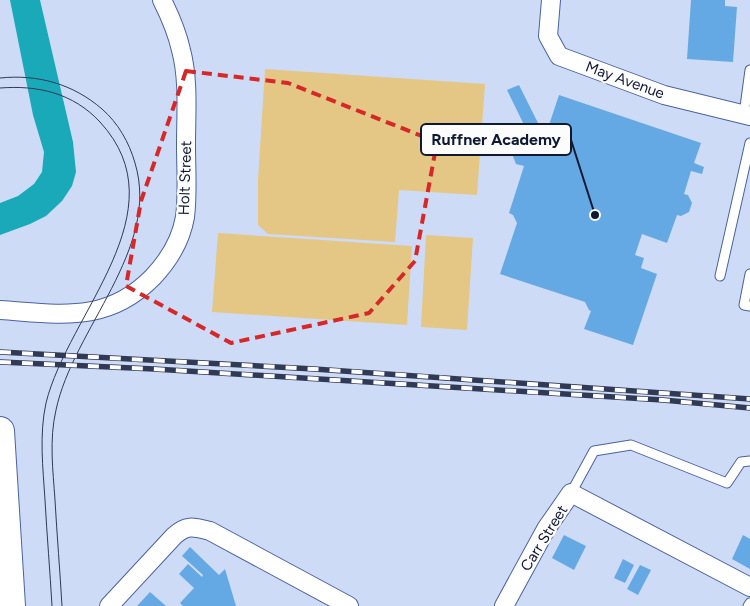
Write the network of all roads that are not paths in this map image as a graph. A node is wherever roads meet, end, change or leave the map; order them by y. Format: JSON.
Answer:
{"nodes":[{"id":1,"x":162,"y":0,"type":"edge"},
{"id":2,"x":551,"y":0,"type":"edge"},
{"id":3,"x":750,"y":70,"type":"edge"},
{"id":4,"x":749,"y":81,"type":"edge"},
{"id":5,"x":747,"y":115,"type":"edge"},
{"id":6,"x":750,"y":143,"type":"edge"},
{"id":7,"x":750,"y":274,"type":"edge"},
{"id":8,"x":720,"y":276,"type":"dead end"},
{"id":9,"x":750,"y":306,"type":"edge"},
{"id":10,"x":0,"y":310,"type":"edge"},
{"id":11,"x":0,"y":431,"type":"edge"},
{"id":12,"x":750,"y":461,"type":"edge"},
{"id":13,"x":571,"y":493,"type":"junction"},
{"id":14,"x":750,"y":587,"type":"edge"},
{"id":15,"x":750,"y":603,"type":"edge"},
{"id":16,"x":11,"y":606,"type":"edge"},
{"id":17,"x":109,"y":606,"type":"edge"},
{"id":18,"x":348,"y":606,"type":"edge"},
{"id":19,"x":504,"y":606,"type":"edge"},
{"id":20,"x":748,"y":606,"type":"edge"}],
"edges":[{"from":1,"to":10,"type":"street","name":"Holt Street"},
{"from":2,"to":5,"type":"street","name":"May Avenue"},
{"from":3,"to":4,"type":"lane"},
{"from":4,"to":5,"type":"lane"},
{"from":6,"to":8,"type":"lane"},
{"from":7,"to":9,"type":"lane"},
{"from":11,"to":16,"type":"highway"},
{"from":12,"to":13,"type":"lane"},
{"from":13,"to":14,"type":"street","name":"Carr Street"},
{"from":13,"to":19,"type":"street","name":"Carr Street"},
{"from":15,"to":20,"type":"lane"},
{"from":17,"to":18,"type":"street"}]}
